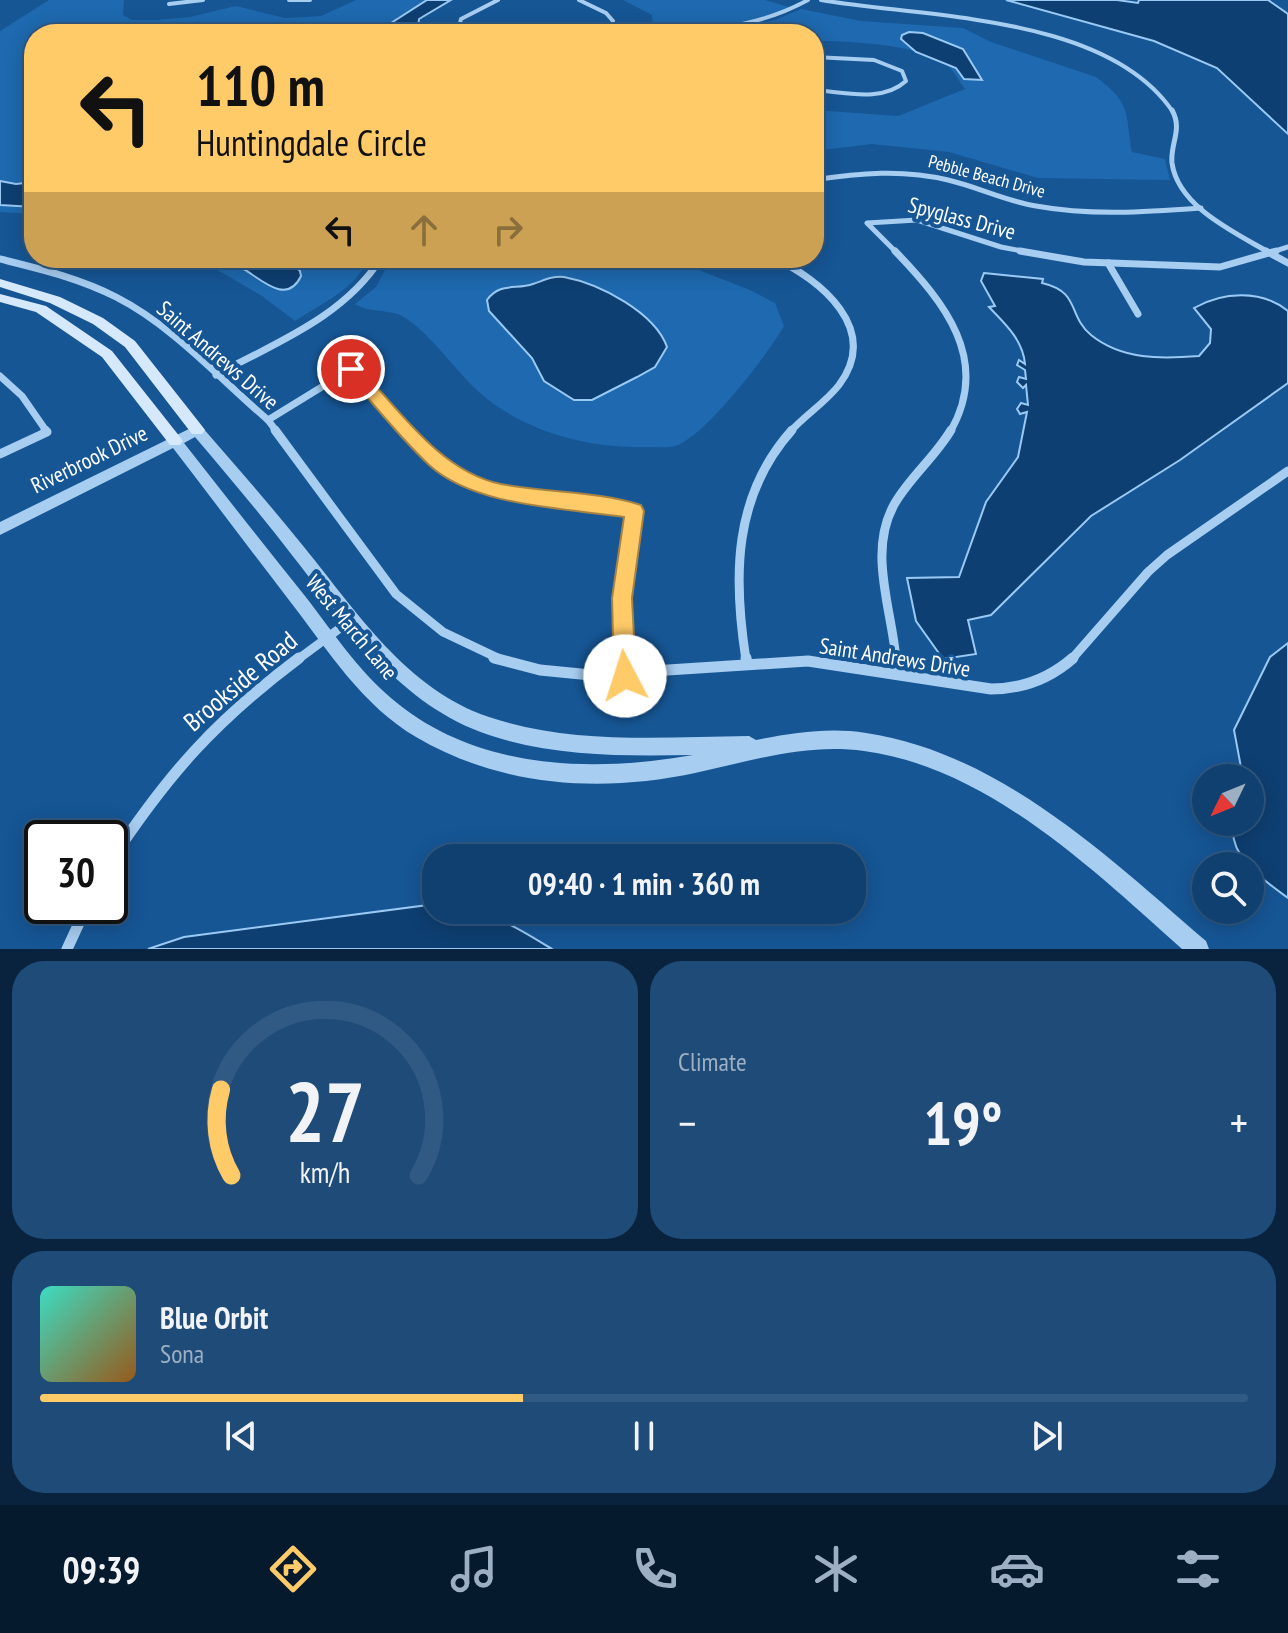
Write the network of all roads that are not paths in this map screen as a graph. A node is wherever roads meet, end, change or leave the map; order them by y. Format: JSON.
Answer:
{"nodes":[{"id":1,"x":203,"y":0,"type":"edge"},
{"id":2,"x":289,"y":0,"type":"edge"},
{"id":3,"x":310,"y":0,"type":"edge"},
{"id":4,"x":498,"y":0,"type":"edge"},
{"id":5,"x":579,"y":0,"type":"edge"},
{"id":6,"x":808,"y":0,"type":"edge"},
{"id":7,"x":821,"y":0,"type":"edge"},
{"id":8,"x":169,"y":4,"type":"dead end"},
{"id":9,"x":460,"y":24,"type":"edge"},
{"id":10,"x":612,"y":24,"type":"edge"},
{"id":11,"x":737,"y":24,"type":"edge"},
{"id":12,"x":824,"y":58,"type":"edge"},
{"id":13,"x":824,"y":90,"type":"edge"},
{"id":14,"x":824,"y":178,"type":"edge"},
{"id":15,"x":1201,"y":208,"type":"junction"},
{"id":16,"x":1288,"y":247,"type":"edge"},
{"id":17,"x":1270,"y":252,"type":"junction"},
{"id":18,"x":0,"y":259,"type":"edge"},
{"id":19,"x":1108,"y":263,"type":"junction"},
{"id":20,"x":1288,"y":263,"type":"edge"},
{"id":21,"x":24,"y":265,"type":"edge"},
{"id":22,"x":37,"y":268,"type":"edge"},
{"id":23,"x":374,"y":268,"type":"edge"},
{"id":24,"x":794,"y":268,"type":"edge"},
{"id":25,"x":0,"y":283,"type":"edge"},
{"id":26,"x":0,"y":298,"type":"edge"},
{"id":27,"x":1138,"y":314,"type":"dead end"},
{"id":28,"x":216,"y":375,"type":"junction"},
{"id":29,"x":0,"y":376,"type":"edge"},
{"id":30,"x":268,"y":420,"type":"junction"},
{"id":31,"x":197,"y":430,"type":"junction"},
{"id":32,"x":175,"y":441,"type":"junction"},
{"id":33,"x":0,"y":454,"type":"edge"},
{"id":34,"x":1288,"y":471,"type":"edge"},
{"id":35,"x":0,"y":529,"type":"edge"},
{"id":36,"x":351,"y":620,"type":"junction"},
{"id":37,"x":327,"y":638,"type":"junction"},
{"id":38,"x":747,"y":664,"type":"junction"},
{"id":39,"x":897,"y":674,"type":"junction"},
{"id":40,"x":625,"y":676,"type":"junction"},
{"id":41,"x":773,"y":745,"type":"junction"},
{"id":42,"x":128,"y":835,"type":"edge"},
{"id":43,"x":79,"y":924,"type":"edge"},
{"id":44,"x":67,"y":949,"type":"edge"},
{"id":45,"x":1198,"y":949,"type":"edge"}],
"edges":[{"from":1,"to":8,"type":"street"},
{"from":2,"to":3,"type":"street"},
{"from":4,"to":9,"type":"street"},
{"from":5,"to":10,"type":"street"},
{"from":6,"to":11,"type":"street"},
{"from":7,"to":15,"type":"street"},
{"from":12,"to":13,"type":"street"},
{"from":14,"to":15,"type":"street","name":"Pebble Beach Drive"},
{"from":15,"to":17,"type":"street"},
{"from":16,"to":17,"type":"street","name":"Spyglass Drive"},
{"from":17,"to":19,"type":"street","name":"Spyglass Drive"},
{"from":17,"to":20,"type":"street"},
{"from":18,"to":21,"type":"street","name":"Saint Andrews Drive"},
{"from":19,"to":27,"type":"street"},
{"from":19,"to":39,"type":"street","name":"Spyglass Drive"},
{"from":22,"to":28,"type":"street","name":"Saint Andrews Drive"},
{"from":23,"to":28,"type":"street"},
{"from":24,"to":38,"type":"street"},
{"from":25,"to":31,"type":"main road","name":"West March Lane"},
{"from":26,"to":32,"type":"main road","name":"West March Lane"},
{"from":28,"to":30,"type":"street","name":"Saint Andrews Drive"},
{"from":29,"to":33,"type":"street"},
{"from":30,"to":40,"type":"street","name":"Saint Andrews Drive"},
{"from":30,"to":40,"type":"street"},
{"from":31,"to":32,"type":"street","name":"Riverbrook Drive"},
{"from":31,"to":36,"type":"street","name":"West March Lane"},
{"from":32,"to":35,"type":"street","name":"Riverbrook Drive"},
{"from":32,"to":37,"type":"street","name":"West March Lane"},
{"from":34,"to":39,"type":"street","name":"Saint Andrews Drive"},
{"from":36,"to":37,"type":"street","name":"Brookside Road"},
{"from":36,"to":41,"type":"street","name":"West March Lane"},
{"from":37,"to":41,"type":"street","name":"West March Lane"},
{"from":37,"to":42,"type":"street","name":"Brookside Road"},
{"from":38,"to":39,"type":"street","name":"Saint Andrews Drive"},
{"from":38,"to":40,"type":"street","name":"Saint Andrews Drive"},
{"from":41,"to":45,"type":"street","name":"West March Lane"},
{"from":43,"to":44,"type":"street"}]}
